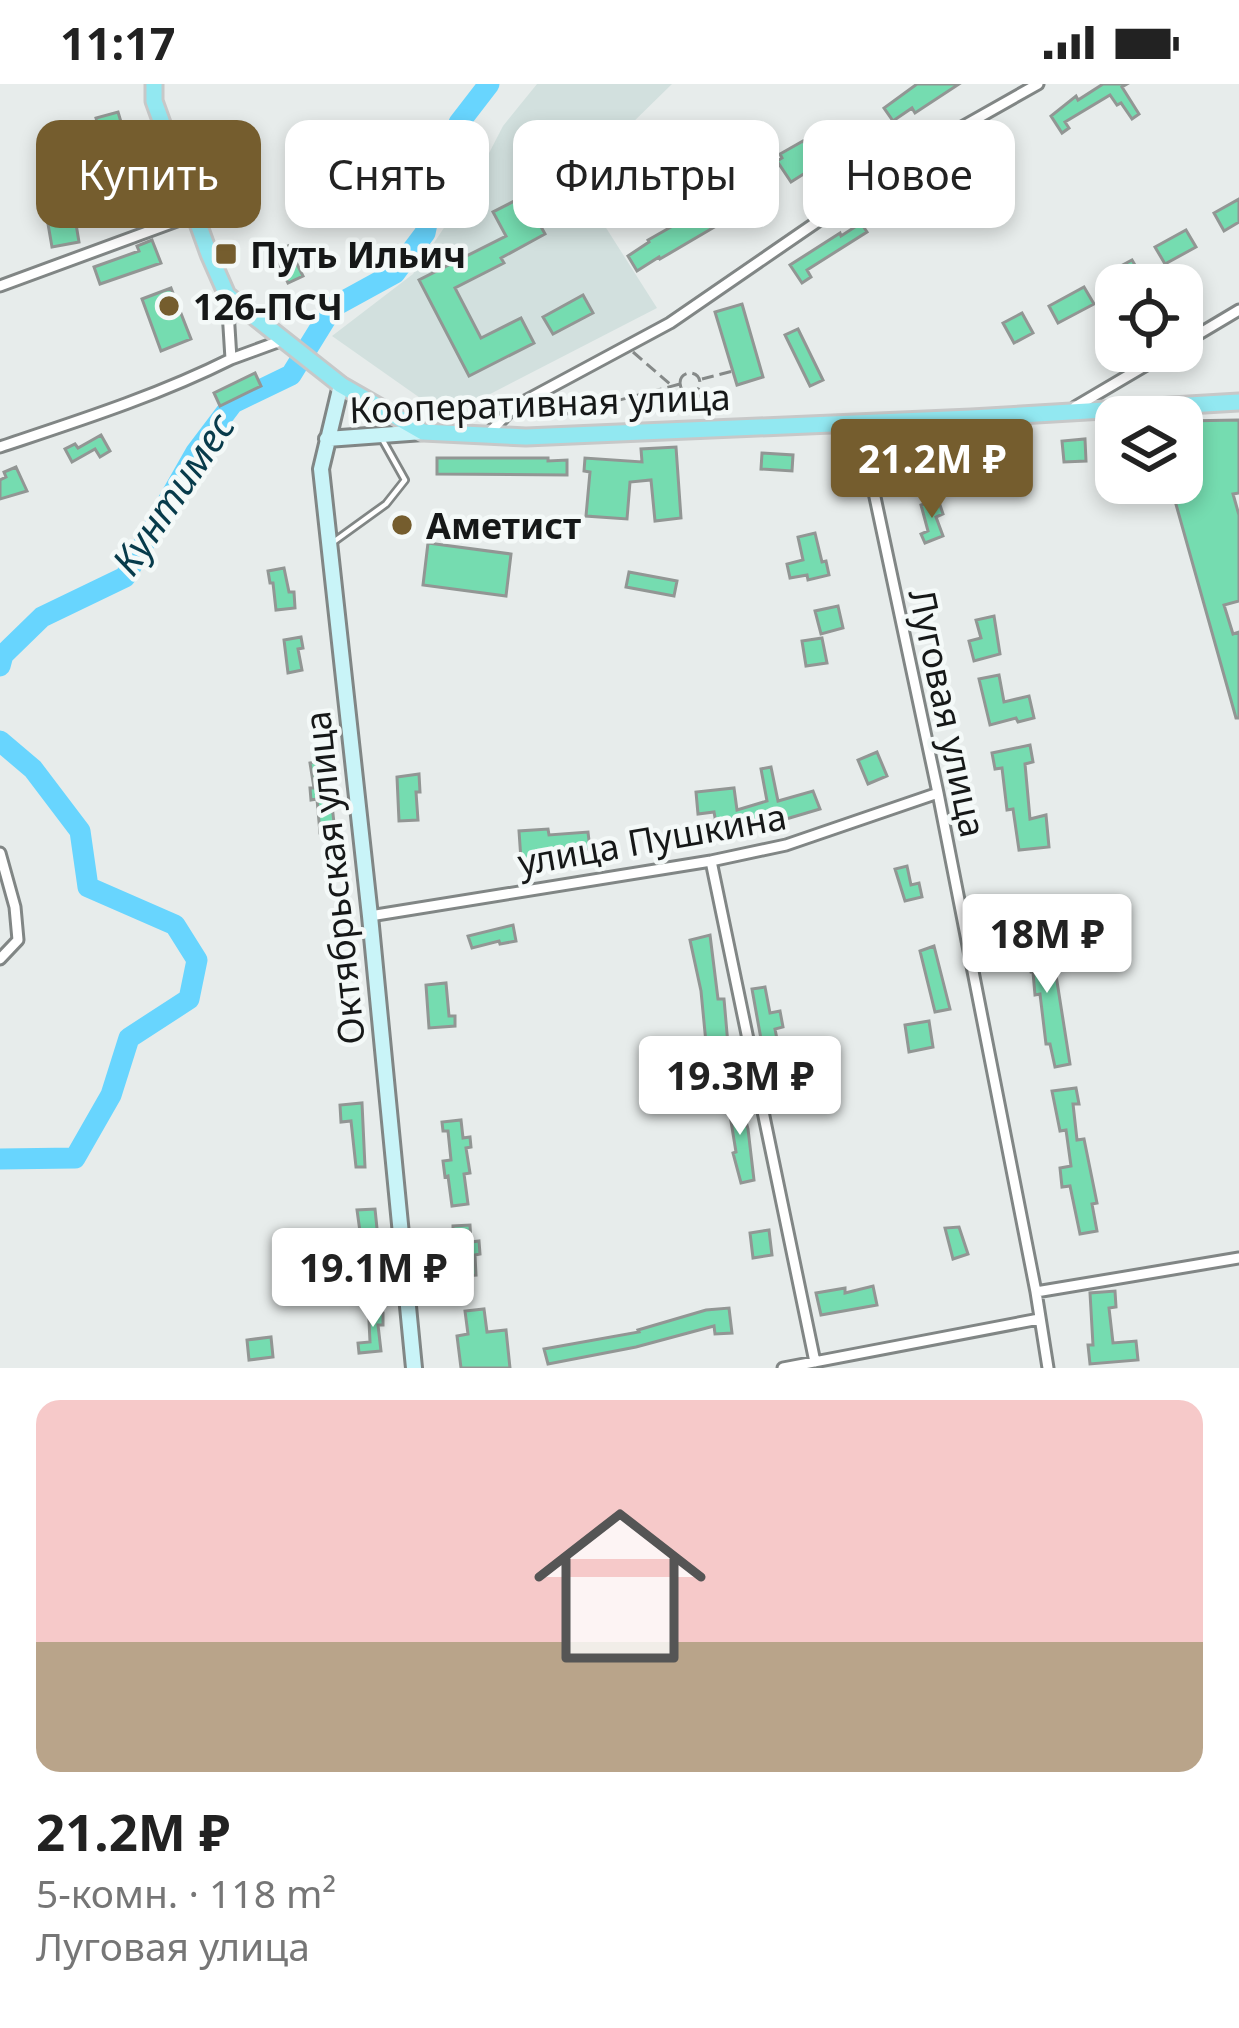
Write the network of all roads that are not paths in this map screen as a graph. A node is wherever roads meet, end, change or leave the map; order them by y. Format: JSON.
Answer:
{"nodes":[{"id":1,"x":1039,"y":84,"type":"edge"},
{"id":2,"x":152,"y":90,"type":"edge"},
{"id":3,"x":163,"y":120,"type":"edge"},
{"id":4,"x":158,"y":228,"type":"edge"},
{"id":5,"x":201,"y":228,"type":"edge"},
{"id":6,"x":0,"y":286,"type":"edge"},
{"id":7,"x":227,"y":295,"type":"junction"},
{"id":8,"x":1239,"y":310,"type":"edge"},
{"id":9,"x":1203,"y":331,"type":"edge"},
{"id":10,"x":283,"y":340,"type":"junction"},
{"id":11,"x":231,"y":358,"type":"junction"},
{"id":12,"x":1134,"y":372,"type":"edge"},
{"id":13,"x":341,"y":385,"type":"junction"},
{"id":14,"x":1239,"y":402,"type":"edge"},
{"id":15,"x":1065,"y":413,"type":"junction"},
{"id":16,"x":859,"y":422,"type":"junction"},
{"id":17,"x":423,"y":432,"type":"junction"},
{"id":18,"x":379,"y":434,"type":"junction"},
{"id":19,"x":486,"y":436,"type":"junction"},
{"id":20,"x":327,"y":439,"type":"junction"},
{"id":21,"x":0,"y":447,"type":"edge"},
{"id":22,"x":327,"y":546,"type":"junction"},
{"id":23,"x":938,"y":793,"type":"junction"},
{"id":24,"x":0,"y":853,"type":"edge"},
{"id":25,"x":711,"y":861,"type":"junction"},
{"id":26,"x":370,"y":916,"type":"junction"},
{"id":27,"x":0,"y":959,"type":"edge"},
{"id":28,"x":1239,"y":1258,"type":"edge"},
{"id":29,"x":1036,"y":1292,"type":"junction"},
{"id":30,"x":1039,"y":1319,"type":"junction"},
{"id":31,"x":814,"y":1362,"type":"junction"},
{"id":32,"x":414,"y":1368,"type":"edge"},
{"id":33,"x":783,"y":1368,"type":"edge"},
{"id":34,"x":1048,"y":1368,"type":"edge"}],
"edges":[{"from":1,"to":19,"type":"street"},
{"from":2,"to":3,"type":"main road"},
{"from":4,"to":6,"type":"street"},
{"from":5,"to":7,"type":"main road"},
{"from":7,"to":10,"type":"main road"},
{"from":7,"to":11,"type":"street"},
{"from":8,"to":9,"type":"street"},
{"from":10,"to":11,"type":"street"},
{"from":10,"to":13,"type":"main road"},
{"from":11,"to":21,"type":"street"},
{"from":12,"to":15,"type":"street"},
{"from":13,"to":17,"type":"main road"},
{"from":13,"to":20,"type":"street","name":"Октябрьская улица"},
{"from":14,"to":15,"type":"main road","name":"Кооперативная улица"},
{"from":15,"to":16,"type":"main road","name":"Кооперативная улица"},
{"from":16,"to":19,"type":"main road","name":"Кооперативная улица"},
{"from":16,"to":23,"type":"street","name":"Луговая улица"},
{"from":17,"to":18,"type":"street","name":"Кооперативная улица"},
{"from":17,"to":19,"type":"main road","name":"Кооперативная улица"},
{"from":18,"to":20,"type":"street","name":"Кооперативная улица"},
{"from":18,"to":22,"type":"lane"},
{"from":20,"to":22,"type":"street","name":"Октябрьская улица"},
{"from":22,"to":26,"type":"street","name":"Октябрьская улица"},
{"from":23,"to":25,"type":"street","name":"улица Пушкина"},
{"from":23,"to":29,"type":"street","name":"Луговая улица"},
{"from":24,"to":27,"type":"street"},
{"from":25,"to":26,"type":"street","name":"улица Пушкина"},
{"from":25,"to":31,"type":"street"},
{"from":26,"to":32,"type":"street","name":"Октябрьская улица"},
{"from":28,"to":29,"type":"street"},
{"from":29,"to":30,"type":"street","name":"Луговая улица"},
{"from":30,"to":31,"type":"street"},
{"from":30,"to":34,"type":"street","name":"Луговая улица"},
{"from":31,"to":33,"type":"street"}]}
